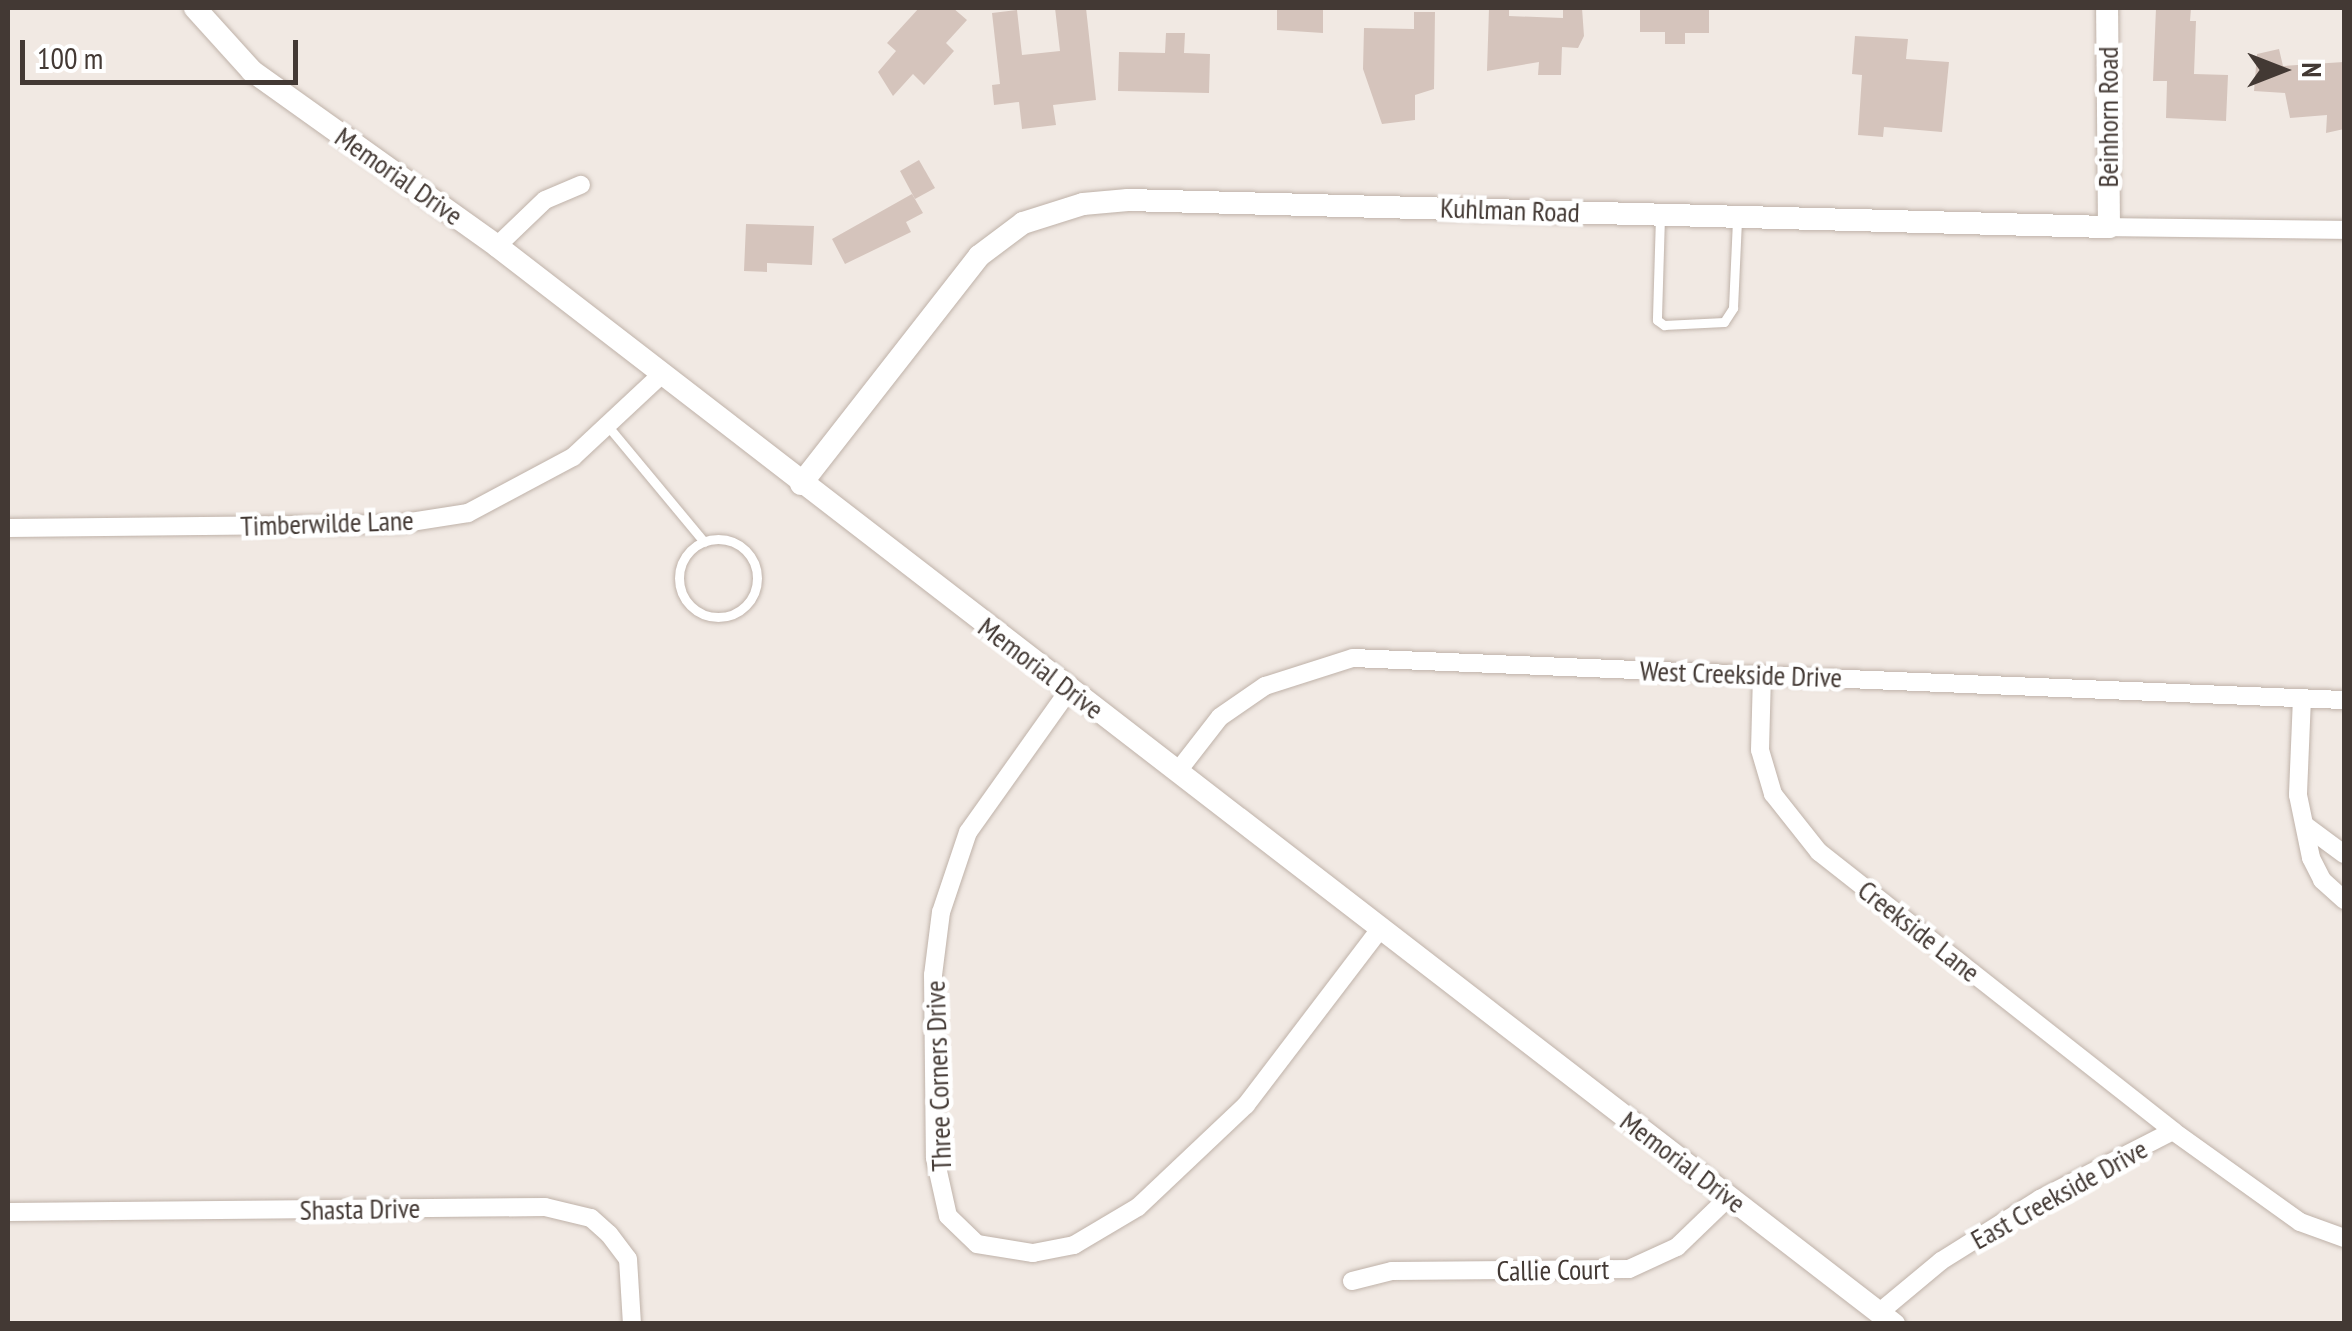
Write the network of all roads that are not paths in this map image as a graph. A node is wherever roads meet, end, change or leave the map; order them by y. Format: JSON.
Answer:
{"nodes":[{"id":1,"x":195,"y":8,"type":"edge"},
{"id":2,"x":2107,"y":8,"type":"edge"},
{"id":3,"x":582,"y":185,"type":"dead end"},
{"id":4,"x":1660,"y":214,"type":"junction"},
{"id":5,"x":1737,"y":216,"type":"junction"},
{"id":6,"x":2109,"y":227,"type":"junction"},
{"id":7,"x":2344,"y":230,"type":"edge"},
{"id":8,"x":497,"y":246,"type":"junction"},
{"id":9,"x":660,"y":376,"type":"junction"},
{"id":10,"x":607,"y":425,"type":"junction"},
{"id":11,"x":800,"y":484,"type":"junction"},
{"id":12,"x":8,"y":528,"type":"edge"},
{"id":13,"x":704,"y":542,"type":"junction"},
{"id":14,"x":1762,"y":674,"type":"junction"},
{"id":15,"x":1069,"y":690,"type":"junction"},
{"id":16,"x":2302,"y":698,"type":"junction"},
{"id":17,"x":2344,"y":700,"type":"edge"},
{"id":18,"x":1178,"y":772,"type":"junction"},
{"id":19,"x":2306,"y":826,"type":"junction"},
{"id":20,"x":2344,"y":854,"type":"edge"},
{"id":21,"x":2344,"y":900,"type":"edge"},
{"id":22,"x":1380,"y":929,"type":"junction"},
{"id":23,"x":2173,"y":1132,"type":"junction"},
{"id":24,"x":1729,"y":1197,"type":"junction"},
{"id":25,"x":8,"y":1212,"type":"edge"},
{"id":26,"x":2344,"y":1238,"type":"edge"},
{"id":27,"x":1352,"y":1281,"type":"dead end"},
{"id":28,"x":1887,"y":1317,"type":"edge"},
{"id":29,"x":632,"y":1324,"type":"edge"}],
"edges":[{"from":1,"to":8,"type":"street","name":"Memorial Drive"},
{"from":2,"to":6,"type":"street","name":"Beinhorn Road"},
{"from":3,"to":8,"type":"street"},
{"from":4,"to":5,"type":"street","name":"Kuhlman Road"},
{"from":4,"to":5,"type":"lane"},
{"from":4,"to":11,"type":"street","name":"Kuhlman Road"},
{"from":5,"to":6,"type":"street","name":"Kuhlman Road"},
{"from":6,"to":7,"type":"street","name":"Kuhlman Road"},
{"from":8,"to":9,"type":"street","name":"Memorial Drive"},
{"from":9,"to":10,"type":"street","name":"Timberwilde Lane"},
{"from":9,"to":11,"type":"street","name":"Memorial Drive"},
{"from":10,"to":12,"type":"street","name":"Timberwilde Lane"},
{"from":10,"to":13,"type":"lane"},
{"from":11,"to":15,"type":"street","name":"Memorial Drive"},
{"from":13,"to":13,"type":"lane"},
{"from":14,"to":16,"type":"street","name":"West Creekside Drive"},
{"from":14,"to":18,"type":"street","name":"West Creekside Drive"},
{"from":14,"to":23,"type":"street","name":"Creekside Lane"},
{"from":15,"to":18,"type":"street","name":"Memorial Drive"},
{"from":15,"to":22,"type":"street","name":"Three Corners Drive"},
{"from":16,"to":17,"type":"street","name":"West Creekside Drive"},
{"from":16,"to":19,"type":"street"},
{"from":18,"to":22,"type":"street","name":"Memorial Drive"},
{"from":19,"to":20,"type":"street"},
{"from":19,"to":21,"type":"street"},
{"from":22,"to":24,"type":"street","name":"Memorial Drive"},
{"from":23,"to":26,"type":"street","name":"East Creekside Drive"},
{"from":23,"to":28,"type":"street","name":"East Creekside Drive"},
{"from":24,"to":27,"type":"street","name":"Callie Court"},
{"from":24,"to":28,"type":"street","name":"Memorial Drive"},
{"from":25,"to":29,"type":"street","name":"Shasta Drive"}]}
